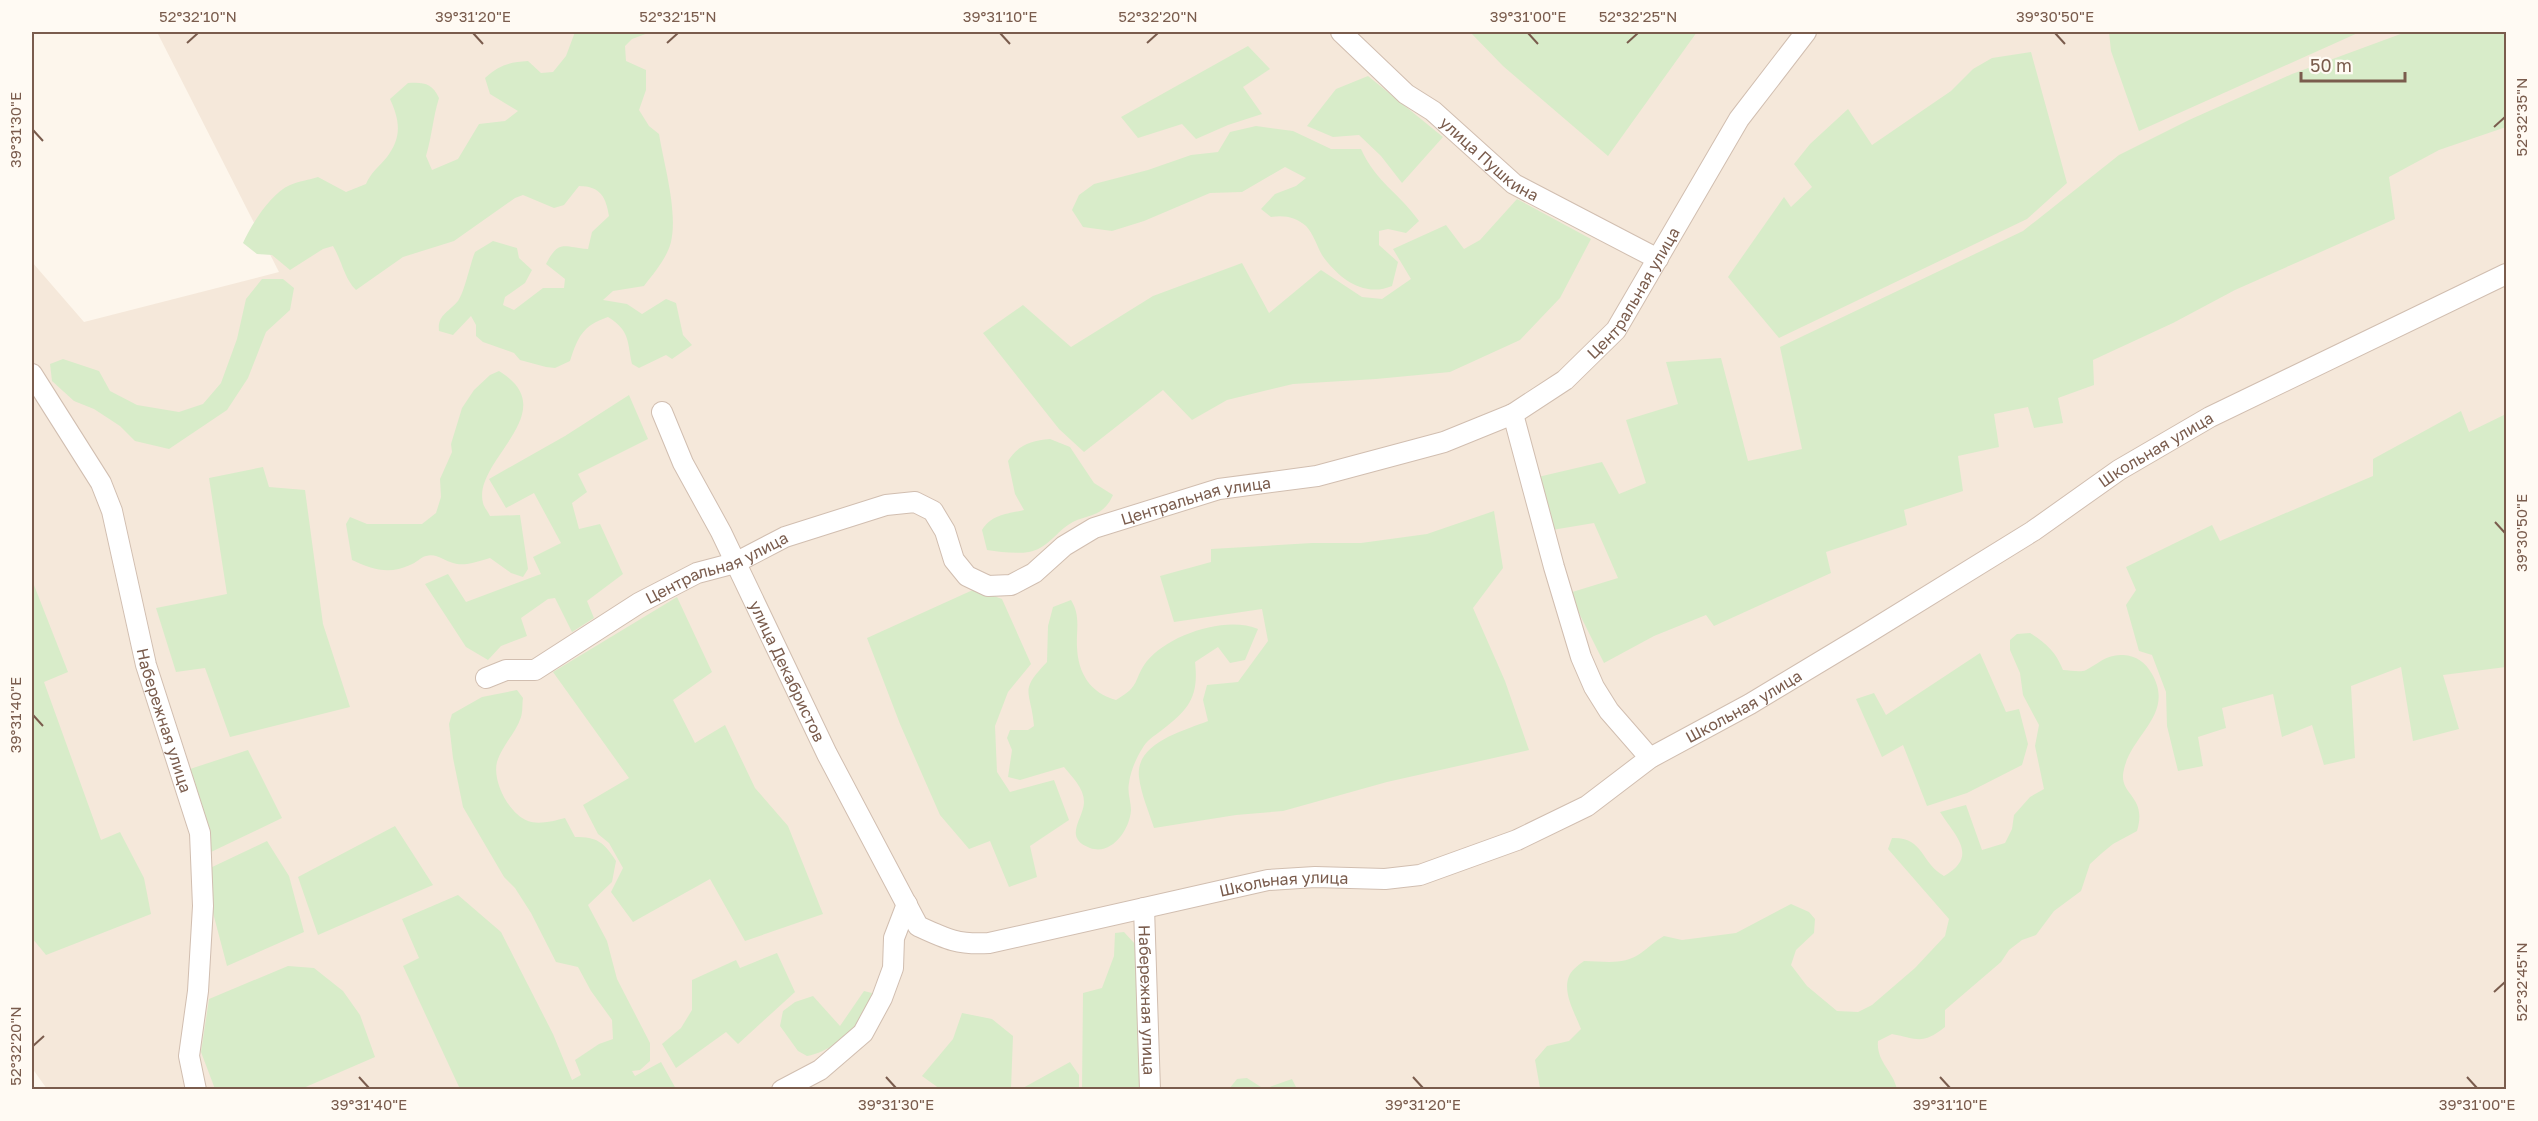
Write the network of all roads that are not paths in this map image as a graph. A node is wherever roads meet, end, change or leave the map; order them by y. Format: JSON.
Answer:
{"nodes":[{"id":1,"x":1341,"y":32,"type":"edge"},
{"id":2,"x":1806,"y":32,"type":"edge"},
{"id":3,"x":1658,"y":259,"type":"junction"},
{"id":4,"x":2506,"y":274,"type":"edge"},
{"id":5,"x":32,"y":374,"type":"edge"},
{"id":6,"x":662,"y":412,"type":"dead end"},
{"id":7,"x":1513,"y":414,"type":"junction"},
{"id":8,"x":735,"y":563,"type":"junction"},
{"id":9,"x":486,"y":678,"type":"dead end"},
{"id":10,"x":1650,"y":758,"type":"junction"},
{"id":11,"x":907,"y":904,"type":"junction"},
{"id":12,"x":1144,"y":908,"type":"junction"},
{"id":13,"x":918,"y":926,"type":"joint"},
{"id":14,"x":196,"y":1089,"type":"edge"},
{"id":15,"x":783,"y":1089,"type":"edge"},
{"id":16,"x":1150,"y":1089,"type":"edge"}],
"edges":[{"from":1,"to":3,"type":"street","name":"улица Пушкина"},
{"from":2,"to":3,"type":"street","name":"Центральная улица"},
{"from":3,"to":7,"type":"street","name":"Центральная улица"},
{"from":4,"to":10,"type":"street","name":"Школьная улица"},
{"from":5,"to":14,"type":"street","name":"Набережная улица"},
{"from":6,"to":8,"type":"street","name":"улица Декабристов"},
{"from":7,"to":8,"type":"street","name":"Центральная улица"},
{"from":7,"to":10,"type":"street"},
{"from":8,"to":9,"type":"street","name":"Центральная улица"},
{"from":8,"to":11,"type":"street","name":"улица Декабристов"},
{"from":10,"to":12,"type":"street","name":"Школьная улица"},
{"from":11,"to":13,"type":"street","name":"улица Декабристов"},
{"from":11,"to":15,"type":"street"},
{"from":12,"to":13,"type":"street","name":"Школьная улица"},
{"from":12,"to":16,"type":"street","name":"Набережная улица"}]}
